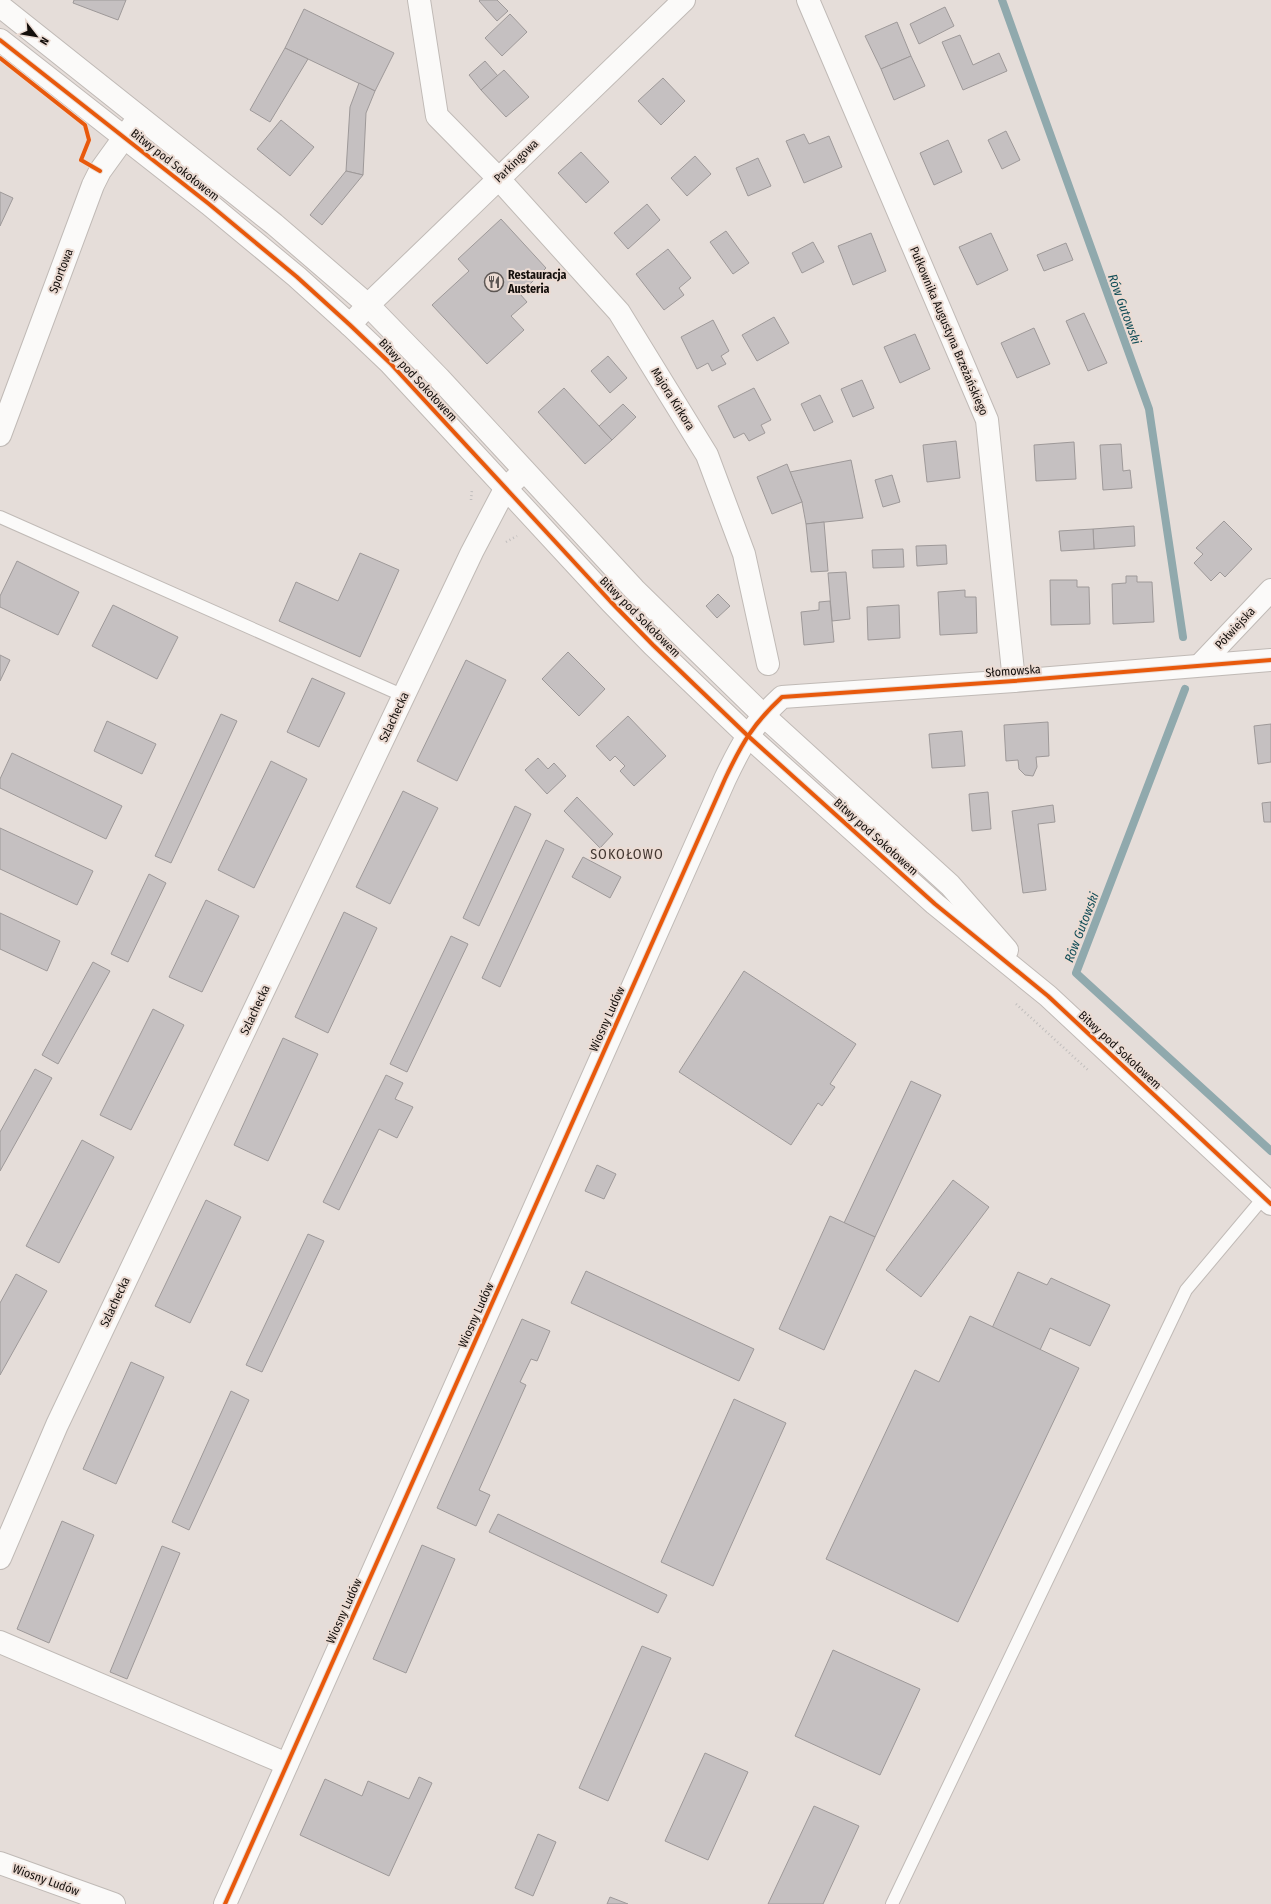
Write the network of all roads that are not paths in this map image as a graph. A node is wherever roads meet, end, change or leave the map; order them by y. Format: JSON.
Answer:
{"nodes":[{"id":1,"x":419,"y":0,"type":"edge"},
{"id":2,"x":684,"y":0,"type":"edge"},
{"id":3,"x":808,"y":0,"type":"edge"},
{"id":4,"x":0,"y":6,"type":"edge"},
{"id":5,"x":0,"y":40,"type":"edge"},
{"id":6,"x":139,"y":116,"type":"junction"},
{"id":7,"x":124,"y":137,"type":"junction"},
{"id":8,"x":498,"y":178,"type":"junction"},
{"id":9,"x":368,"y":305,"type":"junction"},
{"id":10,"x":350,"y":325,"type":"junction"},
{"id":11,"x":0,"y":435,"type":"edge"},
{"id":12,"x":524,"y":472,"type":"junction"},
{"id":13,"x":506,"y":489,"type":"junction"},
{"id":14,"x":0,"y":516,"type":"edge"},
{"id":15,"x":1271,"y":590,"type":"edge"},
{"id":16,"x":1271,"y":660,"type":"edge"},
{"id":17,"x":768,"y":664,"type":"dead end"},
{"id":18,"x":1200,"y":665,"type":"junction"},
{"id":19,"x":1014,"y":681,"type":"junction"},
{"id":20,"x":404,"y":696,"type":"junction"},
{"id":21,"x":762,"y":715,"type":"junction"},
{"id":22,"x":748,"y":734,"type":"junction"},
{"id":23,"x":1048,"y":996,"type":"junction"},
{"id":24,"x":1267,"y":1200,"type":"edge"},
{"id":25,"x":0,"y":1558,"type":"edge"},
{"id":26,"x":0,"y":1642,"type":"edge"},
{"id":27,"x":287,"y":1764,"type":"junction"},
{"id":28,"x":0,"y":1863,"type":"edge"},
{"id":29,"x":114,"y":1904,"type":"edge"},
{"id":30,"x":225,"y":1904,"type":"edge"},
{"id":31,"x":892,"y":1904,"type":"edge"}],
"edges":[{"from":1,"to":8,"type":"street","name":"Majora Kirkora"},
{"from":2,"to":8,"type":"street","name":"Parkingowa"},
{"from":3,"to":19,"type":"street","name":"Pułkownika Augustyna Brzeżańskiego"},
{"from":4,"to":6,"type":"street","name":"Bitwy pod Sokołowem"},
{"from":5,"to":7,"type":"street","name":"Bitwy pod Sokołowem"},
{"from":6,"to":7,"type":"street","name":"Sportowa"},
{"from":6,"to":9,"type":"street","name":"Bitwy pod Sokołowem"},
{"from":7,"to":10,"type":"street","name":"Bitwy pod Sokołowem"},
{"from":7,"to":11,"type":"street","name":"Sportowa"},
{"from":8,"to":9,"type":"street","name":"Parkingowa"},
{"from":8,"to":17,"type":"street","name":"Majora Kirkora"},
{"from":9,"to":10,"type":"street","name":"Parkingowa"},
{"from":9,"to":12,"type":"street","name":"Bitwy pod Sokołowem"},
{"from":10,"to":13,"type":"street","name":"Bitwy pod Sokołowem"},
{"from":12,"to":13,"type":"street","name":"Szlachecka"},
{"from":12,"to":21,"type":"street","name":"Bitwy pod Sokołowem"},
{"from":13,"to":20,"type":"street","name":"Szlachecka"},
{"from":13,"to":22,"type":"street","name":"Bitwy pod Sokołowem"},
{"from":14,"to":20,"type":"lane"},
{"from":15,"to":18,"type":"street","name":"Półwiejska"},
{"from":16,"to":18,"type":"street","name":"Słomowska"},
{"from":18,"to":19,"type":"street","name":"Słomowska"},
{"from":19,"to":21,"type":"street","name":"Słomowska"},
{"from":20,"to":25,"type":"street","name":"Szlachecka"},
{"from":21,"to":22,"type":"street","name":"Słomowska"},
{"from":21,"to":23,"type":"street","name":"Bitwy pod Sokołowem"},
{"from":22,"to":23,"type":"street","name":"Bitwy pod Sokołowem"},
{"from":22,"to":27,"type":"street","name":"Wiosny Ludów"},
{"from":23,"to":24,"type":"street","name":"Bitwy pod Sokołowem"},
{"from":24,"to":31,"type":"lane"},
{"from":26,"to":27,"type":"street"},
{"from":27,"to":30,"type":"street","name":"Wiosny Ludów"},
{"from":28,"to":29,"type":"street","name":"Wiosny Ludów"}]}
